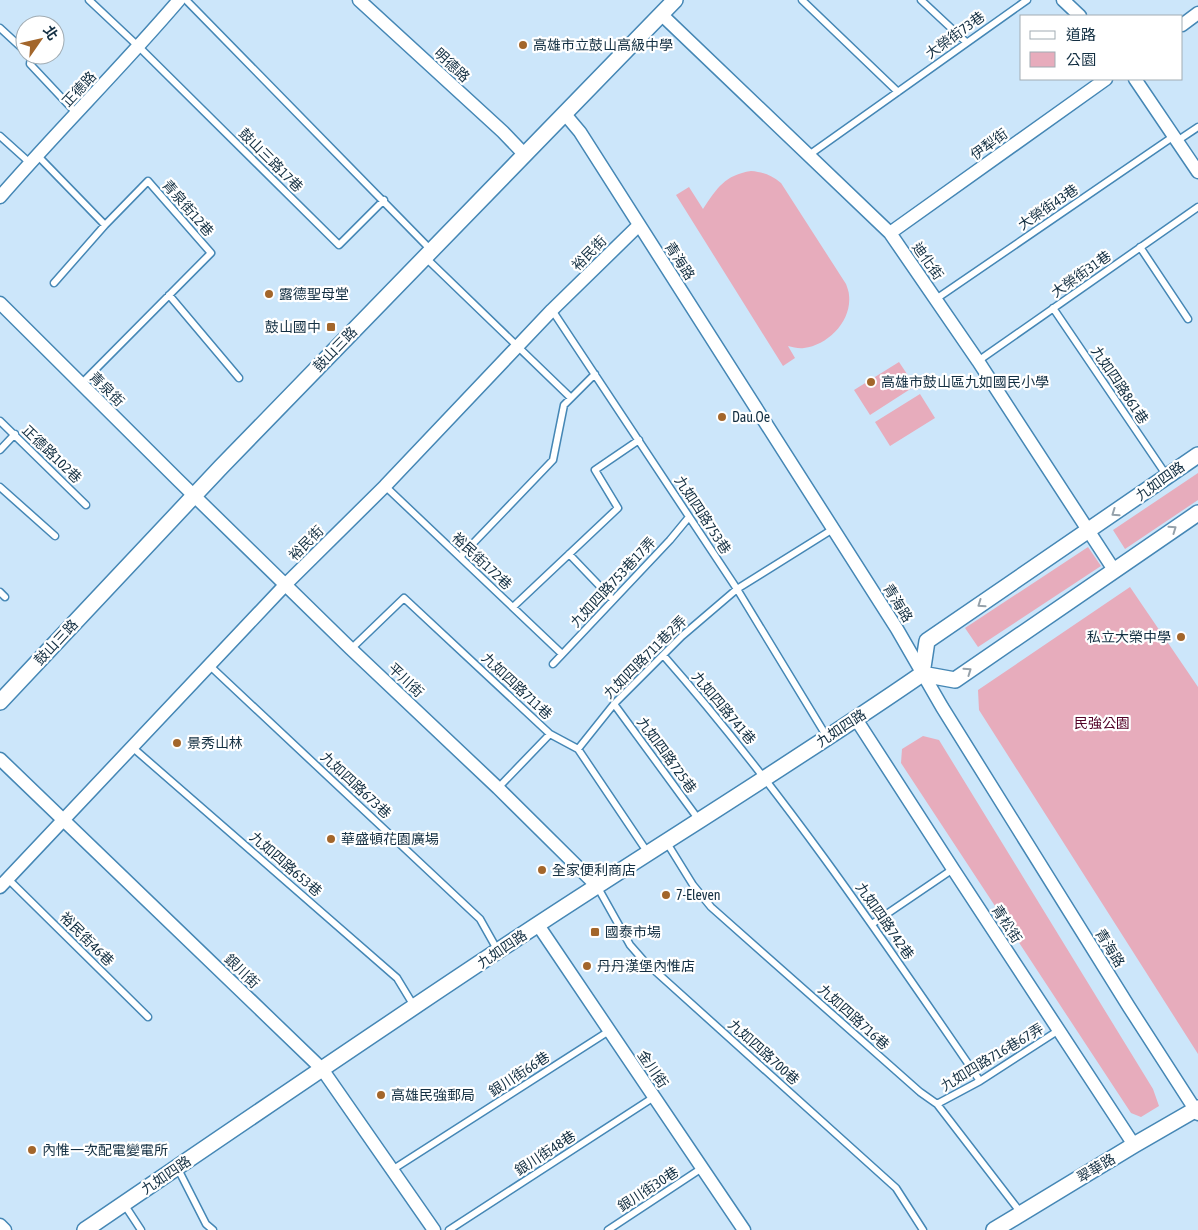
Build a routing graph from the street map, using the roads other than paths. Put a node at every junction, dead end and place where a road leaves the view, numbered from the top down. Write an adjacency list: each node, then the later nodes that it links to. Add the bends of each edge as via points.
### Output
1 (89, 0): 17 (lane)
2 (179, 0): 17 (street, 正德路)
3 (186, 0): 32 (lane)
4 (359, 0): 27 (street, 明德路)
5 (675, 0): 11 (street, 鼓山三路)
6 (802, 0): 21 (lane)
7 (922, 0): 16 (lane)
8 (1027, 0): 16 (lane, 大榮街73巷)
9 (1063, 0): 12 (street)
10 (1198, 13): 13 (street)
11 (662, 15): 22 (street, 鼓山三路); 28 (street, 迪化街)
12 (1079, 15)
13 (1183, 23)
14 (0, 28): 15 (lane)
15 (15, 42)
16 (966, 42): 21 (lane, 大榮街73巷)
17 (139, 47): 23 (street, 正德路); 32 (lane, 鼓山三路17巷, via 339,245)
18 (31, 65): 23 (lane)
19 (1105, 80): 36 (street, 伊犁街)
20 (1136, 80): 26 (street)
21 (898, 92): 28 (lane, 大榮街73巷)
22 (564, 113): 27 (street, 鼓山三路); 35 (street, 青海路, via 580,132)
23 (77, 114): 29 (street, 正德路)
24 (1198, 127): 26 (lane, 大榮街43巷)
25 (0, 136): 29 (lane)
26 (1176, 139): 30 (street); 41 (lane, 大榮街43巷)
27 (524, 154): 38 (street, 鼓山三路)
28 (809, 155): 36 (street, 迪化街)
29 (34, 159): 31 (street, 正德路); 34 (lane)
30 (1198, 172)
31 (0, 197)
32 (384, 200): 38 (lane)
33 (1198, 207): 37 (lane, 大榮街31巷)
34 (105, 225): 39 (lane); 40 (lane, 青泉街12巷, via 148,181 211,253)
35 (639, 225): 44 (street, 裕民街); 64 (street, 青海路)
36 (890, 233): 41 (street, 迪化街)
37 (1140, 247): 43 (lane, 大榮街31巷); 45 (lane)
38 (428, 253): 46 (lane); 60 (street, 鼓山三路)
39 (54, 283)
40 (169, 295): 49 (lane); 50 (lane, 青泉街12巷)
41 (936, 299): 47 (street, 迪化街)
42 (0, 303): 50 (street, 青泉街)
43 (1053, 308): 47 (lane, 大榮街31巷); 57 (lane, 九如四路861巷)
44 (552, 310): 46 (street, 裕民街); 48 (lane, 九如四路753巷)
45 (1188, 319)
46 (518, 346): 51 (lane); 58 (street, 裕民街)
47 (978, 362): 65 (street, 迪化街)
48 (596, 374): 51 (lane); 54 (lane, 九如四路753巷)
49 (239, 378)
50 (81, 384): 60 (street, 青泉街)
51 (571, 398): 68 (lane, via 564,404 553,460)
52 (0, 421): 53 (lane, 正德路102巷)
53 (15, 434): 55 (lane); 61 (lane, 正德路102巷)
54 (639, 440): 63 (lane, 九如四路753巷); 67 (lane, via 595,470 618,508)
55 (0, 450)
56 (1198, 455): 57 (street, 九如四路)
57 (1167, 476): 65 (street, 九如四路, one-way to 65)
58 (385, 486): 68 (lane, 裕民街172巷); 70 (street, 裕民街)
59 (0, 487): 66 (lane)
60 (194, 496): 70 (street, 平川街); 80 (street, 鼓山三路)
61 (86, 505)
62 (1198, 512): 69 (street, one-way to 62)
63 (689, 517): 71 (lane, 九如四路753巷); 72 (lane, 九如四路753巷17弄)
64 (833, 529): 71 (lane, 九如四路711巷2弄); 79 (street, 青海路)
65 (1087, 531): 69 (street, 迪化街); 79 (street, 九如四路, one-way to 79, via 927,642)
66 (55, 536)
67 (569, 554): 72 (lane); 73 (lane)
68 (460, 557): 73 (lane, 裕民街172巷)
69 (1114, 570): 79 (street, one-way to 69, via 955,680)
70 (286, 584): 74 (street, 平川街); 78 (street, 裕民街)
71 (737, 589): 76 (lane, 九如四路711巷2弄); 84 (lane, 九如四路753巷)
72 (613, 600): 75 (lane, 九如四路753巷17弄)
73 (513, 607): 75 (lane, 裕民街172巷)
74 (351, 649): 83 (lane, 九如四路711巷, via 404,598); 89 (street, 平川街)
75 (562, 654): 77 (lane, 九如四路753巷17弄)
76 (663, 655): 81 (lane, 九如四路711巷2弄); 88 (lane, 九如四路741巷)
77 (553, 664)
78 (209, 665): 85 (street, 裕民街); 99 (lane, 九如四路673巷, via 480,919)
79 (922, 674): 82 (street, 九如四路); 108 (street, 青海路)
80 (0, 702)
81 (614, 704): 86 (lane, 九如四路711巷2弄); 91 (lane, 九如四路725巷)
82 (856, 719): 84 (street, 九如四路); 94 (street, 青松街)
83 (550, 734): 86 (lane, 九如四路711巷); 89 (lane)
84 (827, 737): 88 (street, 九如四路)
85 (132, 747): 90 (street, 裕民街); 100 (lane, 九如四路653巷, via 397,978)
86 (578, 749): 93 (lane, 九如四路711巷)
87 (0, 759): 90 (street, 銀川街)
88 (765, 778): 91 (street, 九如四路); 97 (lane, 九如四路742巷)
89 (498, 788): 96 (street, 平川街)
90 (63, 819): 95 (street, 裕民街); 104 (street, 銀川街)
91 (699, 820): 92 (street, 九如四路)
92 (667, 843): 93 (street, 九如四路); 107 (lane, 九如四路716巷, via 711,907)
93 (648, 854): 96 (street, 九如四路)
94 (953, 869): 97 (lane); 102 (street, 青松街)
95 (4, 883): 101 (lane, 裕民街46巷)
96 (597, 886): 98 (street, 九如四路); 124 (lane, 九如四路700巷, via 639,955 896,1188)
97 (872, 924): 105 (lane, 九如四路742巷)
98 (538, 925): 99 (street, 九如四路); 103 (street, 金川街)
99 (498, 951): 100 (street, 九如四路)
100 (415, 1007): 104 (street, 九如四路)
101 (148, 1017)
102 (1059, 1030): 105 (lane, 九如四路716巷67弄); 109 (street, 青松街)
103 (608, 1031): 106 (street, 金川街); 112 (lane, 銀川街66巷)
104 (322, 1069): 110 (street, 九如四路); 112 (street, 銀川街)
105 (980, 1080): 107 (lane, 九如四路716巷67弄)
106 (654, 1097): 111 (street, 金川街); 121 (lane, 銀川街48巷)
107 (937, 1104): 114 (lane, 九如四路716巷)
108 (1197, 1111): 109 (street, 翠華路)
109 (1134, 1145): 114 (street, 翠華路)
110 (177, 1167): 113 (street, 九如四路); 119 (lane, via 206,1224)
111 (702, 1168): 122 (lane, 銀川街30巷); 123 (street, 金川街)
112 (392, 1170): 120 (street, 銀川街)
113 (124, 1203): 117 (street, 九如四路); 118 (lane)
114 (1021, 1214): 125 (street, 翠華路)
115 (0, 1225): 116 (street)
116 (5, 1230)
117 (85, 1230)
118 (141, 1230)
119 (213, 1230)
120 (434, 1230)
121 (450, 1230)
122 (608, 1230)
123 (744, 1230)
124 (923, 1230)
125 (994, 1230)

